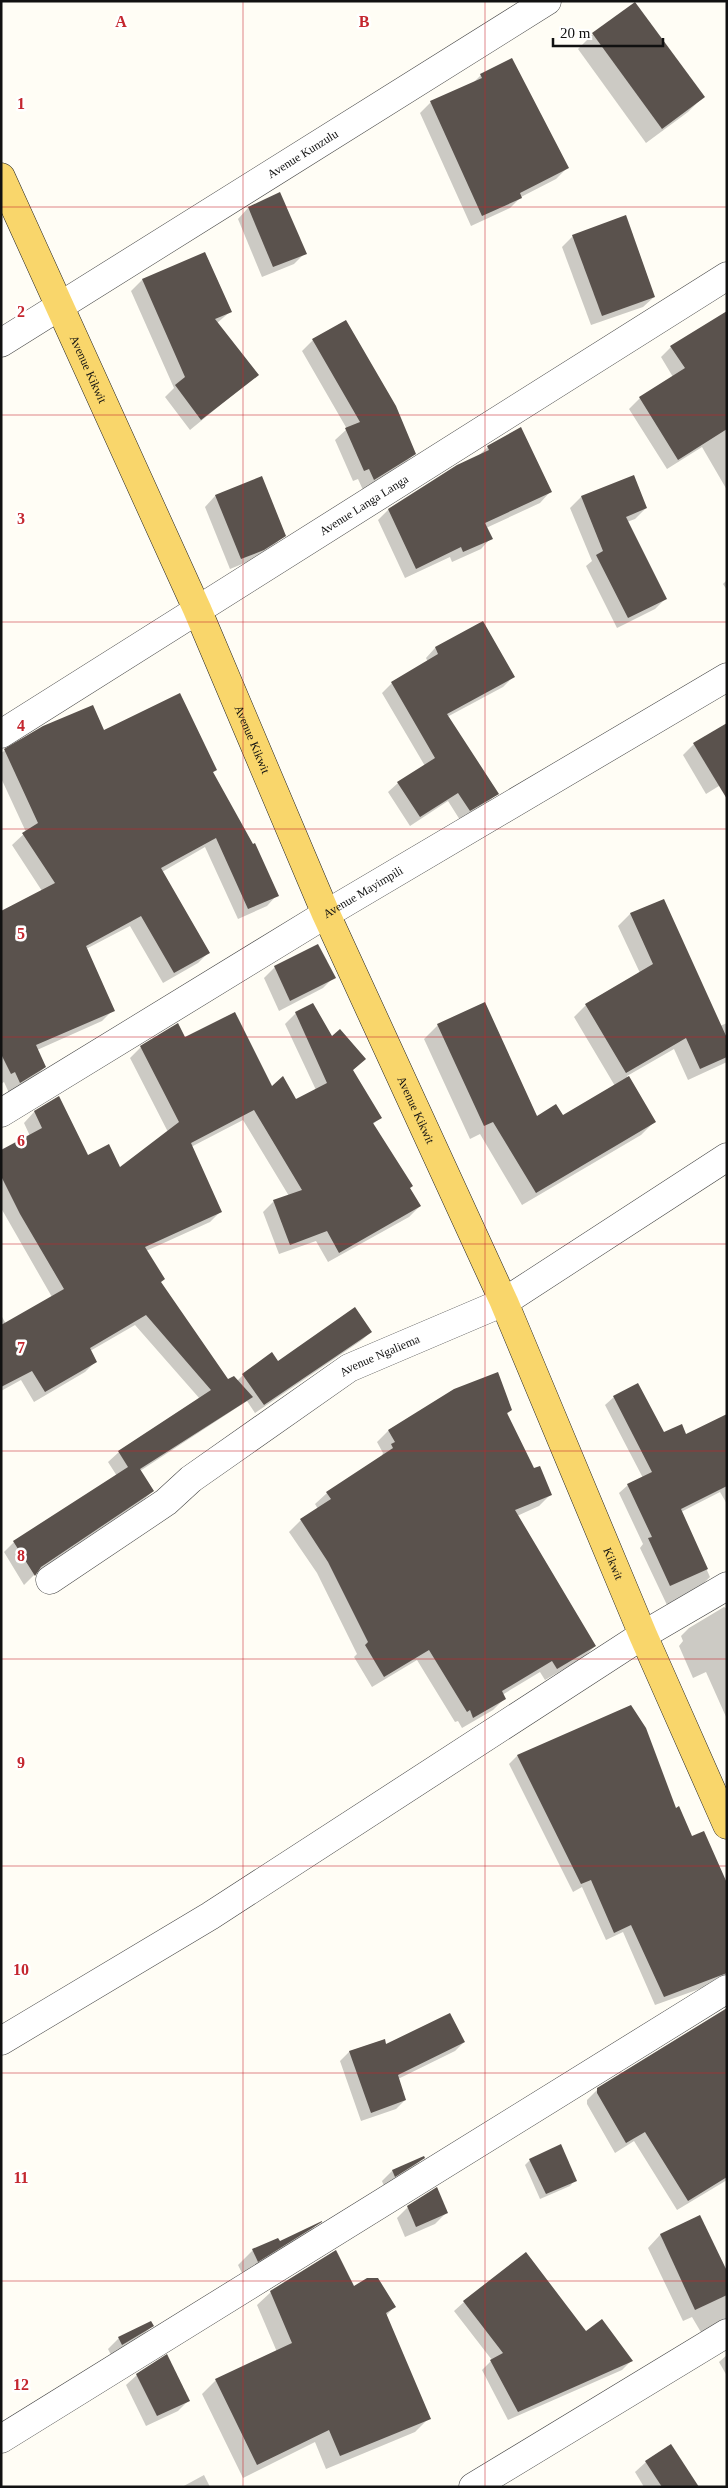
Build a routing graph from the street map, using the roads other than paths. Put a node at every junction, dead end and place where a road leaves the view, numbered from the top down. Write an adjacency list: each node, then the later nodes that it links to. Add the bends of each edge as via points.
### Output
1 (547, 1): 4 (street, Avenue Kunzulu)
2 (1, 177): 4 (main road, Avenue Kikwit)
3 (727, 276): 6 (street, Avenue Langa Langa)
4 (59, 308): 5 (street, Avenue Kunzulu); 6 (main road, Avenue Kikwit)
5 (1, 343)
6 (197, 610): 8 (street, Avenue Langa Langa); 9 (main road, Avenue Kikwit)
7 (727, 677): 9 (street, Avenue Mayimpili)
8 (1, 734)
9 (326, 914): 10 (street, Avenue Mayimpili); 12 (main road, Avenue Kikwit)
10 (1, 1113)
11 (727, 1157): 12 (street, Avenue Ngaliema)
12 (504, 1302): 13 (street, Avenue Ngaliema, via 349,1368 191,1479 166,1502); 15 (main road, Kikwit)
13 (50, 1580)
14 (727, 1586): 15 (street)
15 (643, 1636): 16 (main road, Kikwit); 18 (street, via 210,1916)
16 (727, 1825)
17 (727, 1989): 20 (street)
18 (1, 2041)
19 (727, 2333): 21 (street)
20 (1, 2439)
21 (473, 2487)

